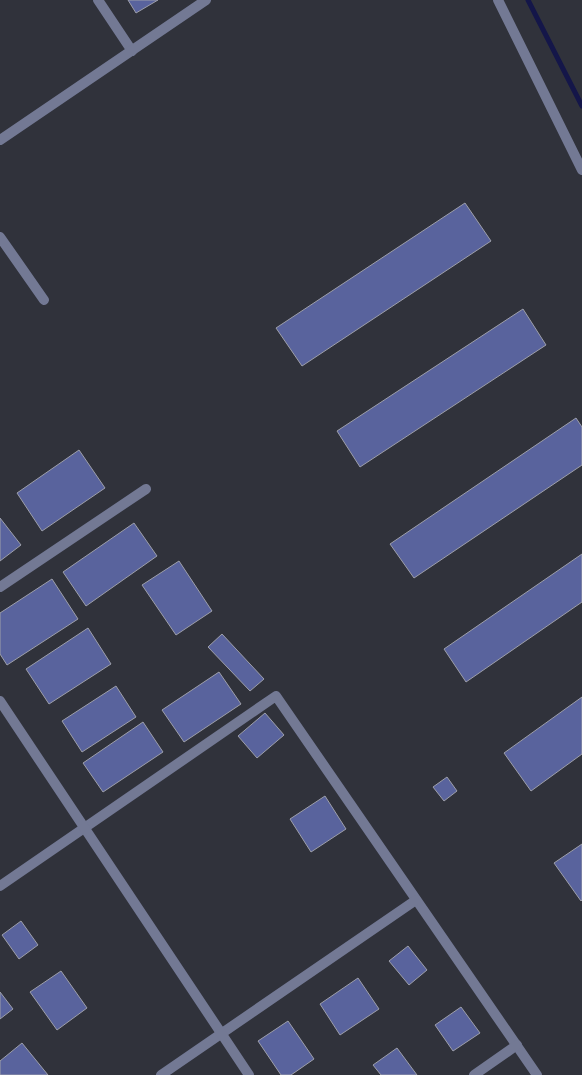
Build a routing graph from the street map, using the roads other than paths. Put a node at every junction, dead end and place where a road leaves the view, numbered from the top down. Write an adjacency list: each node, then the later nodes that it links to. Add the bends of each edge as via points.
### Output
1 (98, 0): 4 (street)
2 (206, 0): 4 (street)
3 (498, 0): 6 (street)
4 (132, 51): 5 (street)
5 (0, 140)
6 (582, 170)
7 (0, 237): 8 (street)
8 (44, 300)
9 (146, 489): 10 (street)
10 (0, 587)
11 (0, 703): 12 (street)
12 (85, 828): 13 (street); 14 (street, via 276,696); 15 (street)
13 (0, 886)
14 (416, 900): 15 (street); 16 (street)
15 (222, 1034): 17 (street); 18 (street)
16 (517, 1045): 19 (street); 20 (street)
17 (162, 1075)
18 (249, 1075)
19 (474, 1075)
20 (537, 1075)

